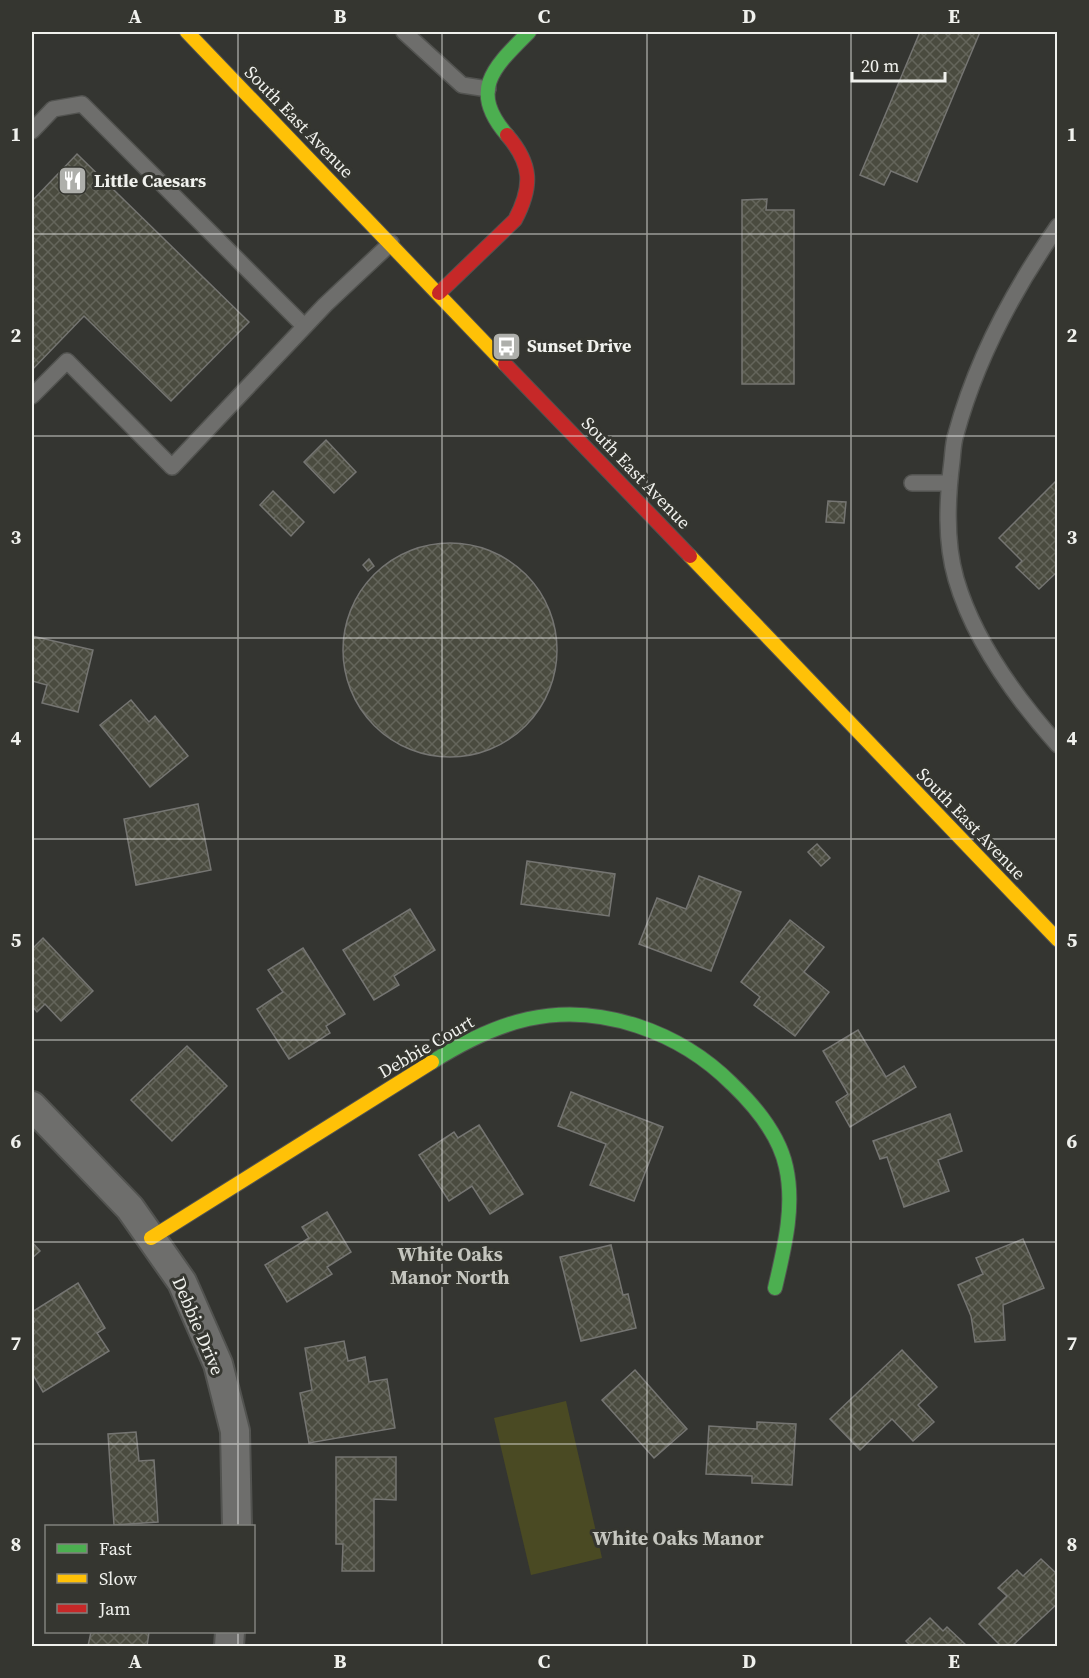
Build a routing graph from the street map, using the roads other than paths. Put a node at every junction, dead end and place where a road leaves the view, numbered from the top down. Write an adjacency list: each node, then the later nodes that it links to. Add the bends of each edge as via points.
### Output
1 (186, 32): 5 (main road, South East Avenue)
2 (404, 32): 6 (lane, via 462,85)
3 (529, 32): 6 (main road, via 503,58)
4 (214, 41): 5 (main road)
5 (224, 69): 9 (main road, South East Avenue)
6 (488, 89): 10 (main road, via 491,114 527,165 526,194 514,220)
7 (32, 131): 11 (lane, via 53,109 82,104)
8 (1058, 226): 14 (lane, via 985,351 955,435)
9 (391, 243): 10 (main road, South East Avenue); 11 (lane)
10 (439, 293): 16 (main road, South East Avenue)
11 (304, 326): 12 (lane, via 172,467 68,361)
12 (32, 396)
13 (912, 483): 14 (lane)
14 (949, 483): 15 (lane, via 951,552 956,579 975,627 1009,685)
15 (1058, 745)
16 (1058, 940)
17 (32, 1106): 18 (street, Debbie Drive, via 130,1208)
18 (151, 1238): 19 (main road, Debbie Court, via 459,1044 500,1027 540,1017 586,1017 654,1030 692,1049 724,1074 757,1109 777,1143 789,1188 787,1236); 20 (street, Debbie Drive, via 182,1282 218,1365 235,1431)
19 (775, 1288)
20 (237, 1525)

